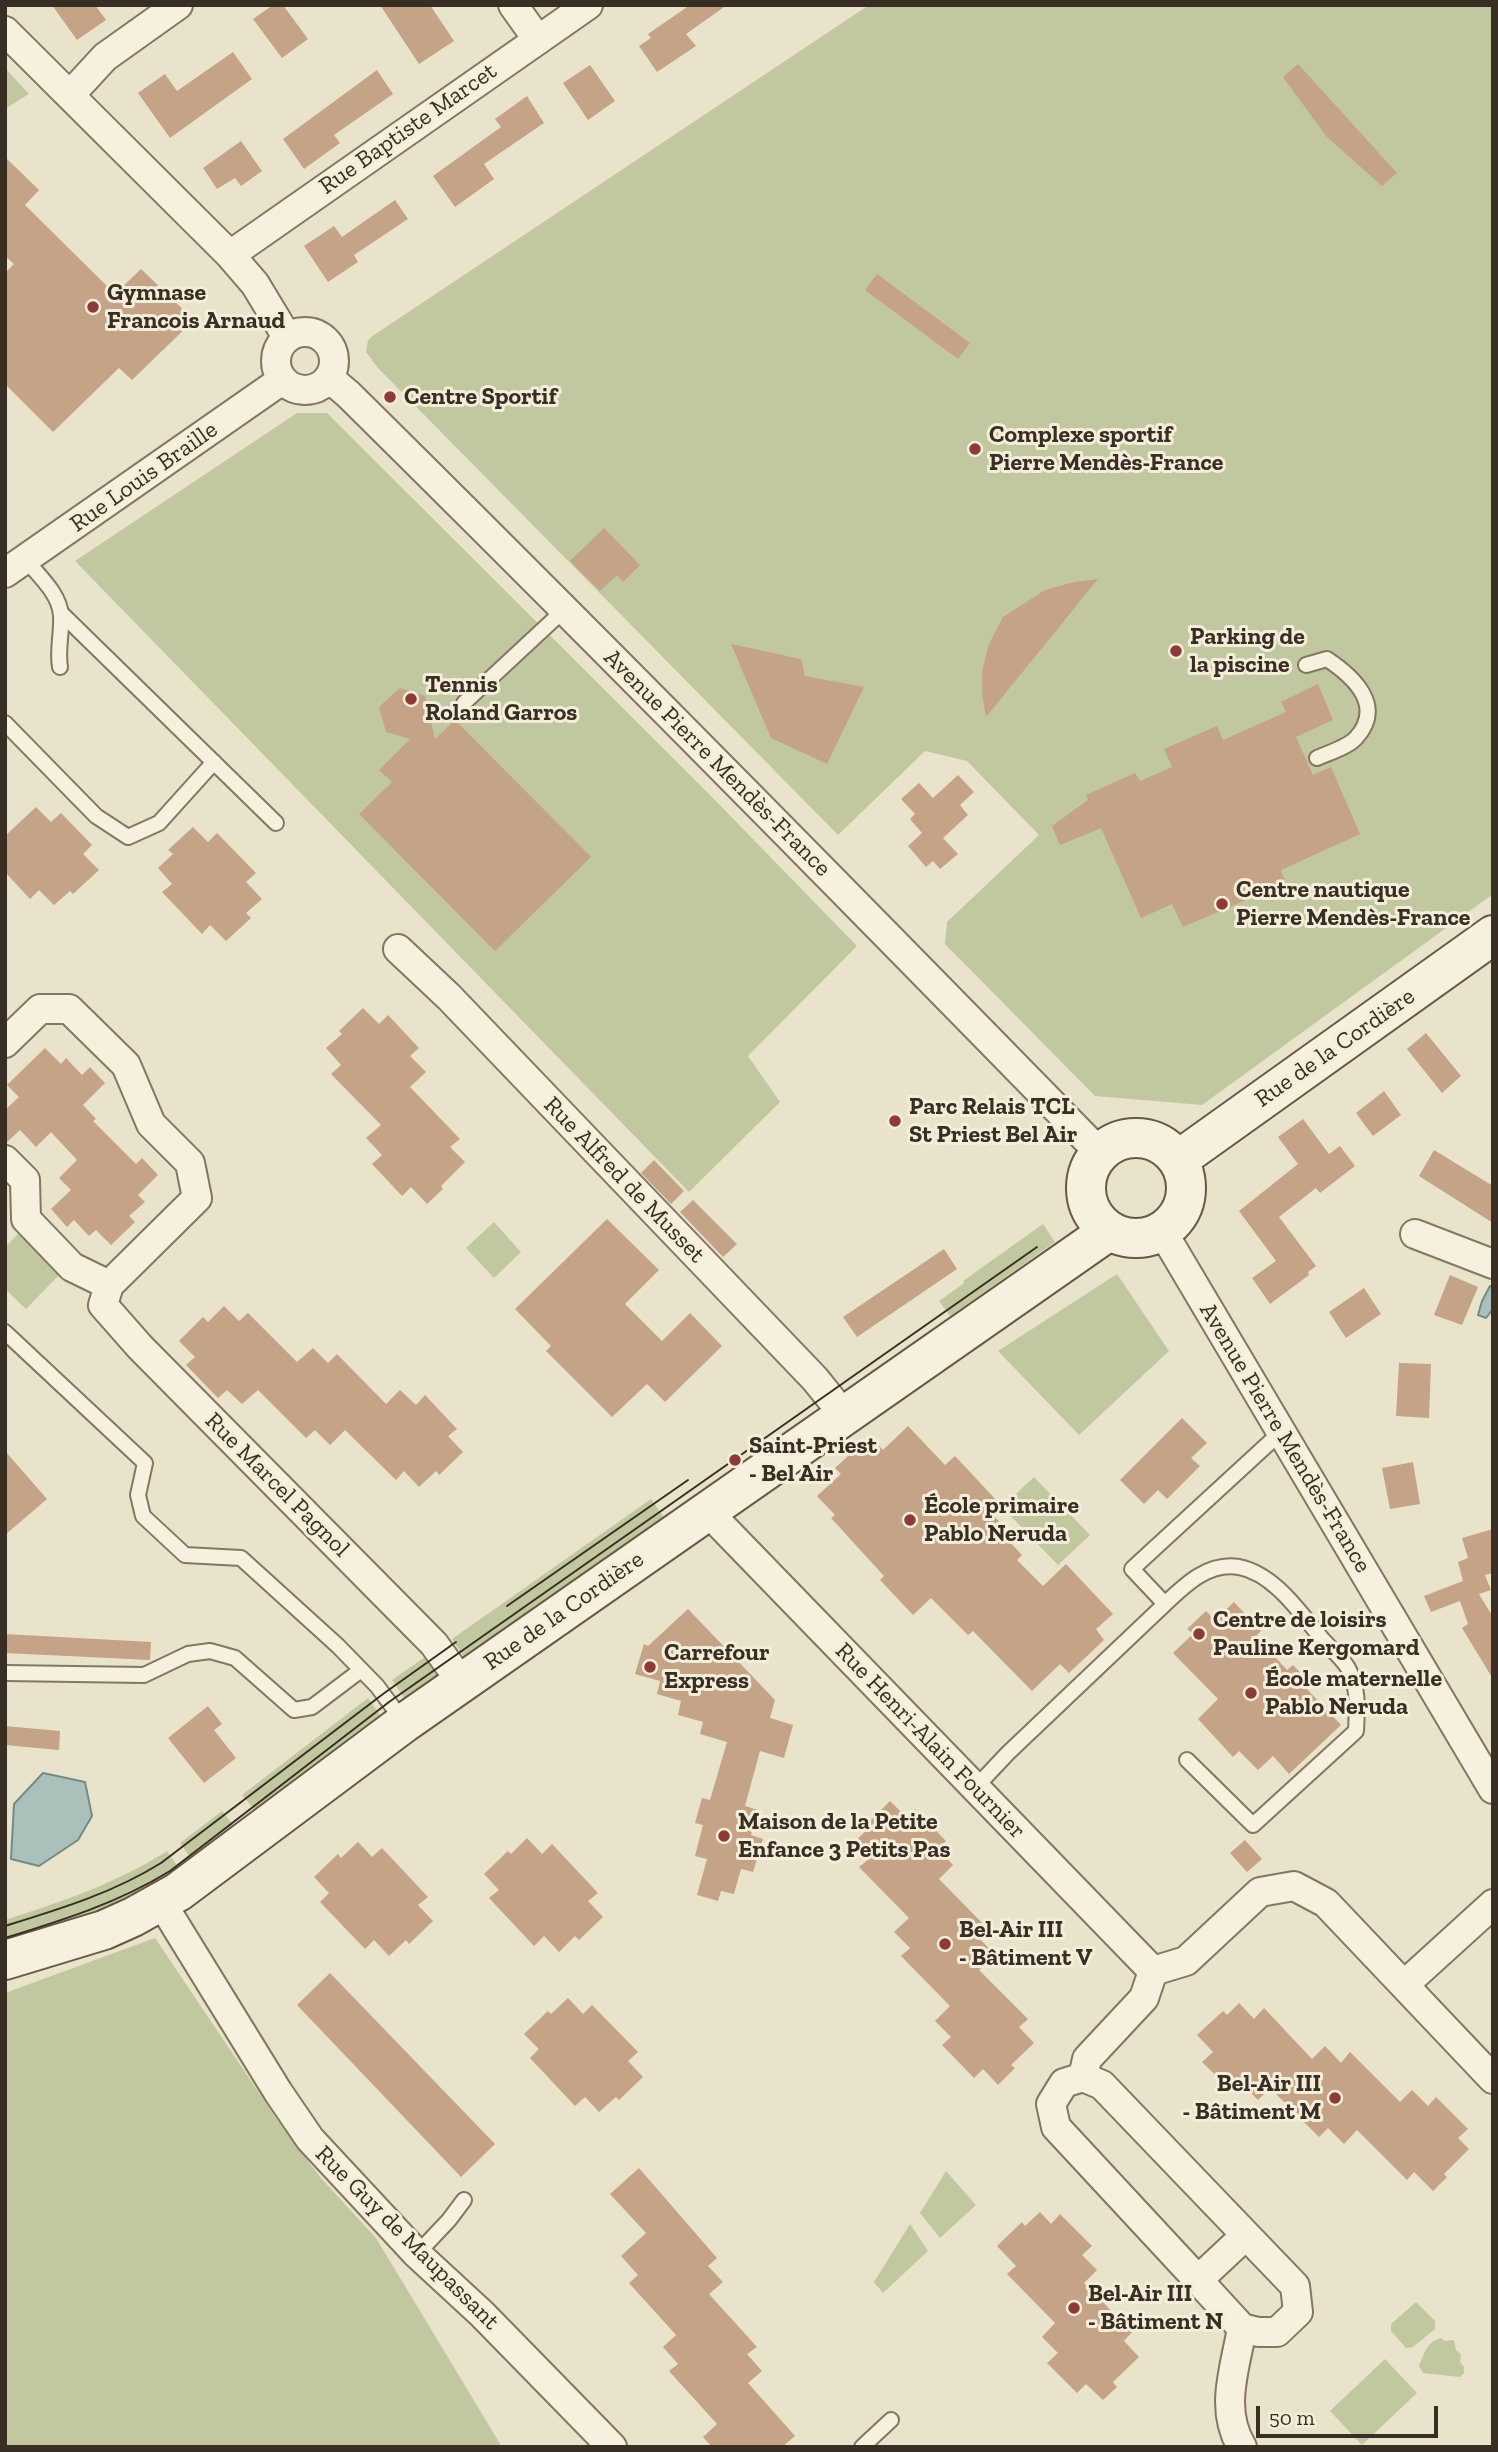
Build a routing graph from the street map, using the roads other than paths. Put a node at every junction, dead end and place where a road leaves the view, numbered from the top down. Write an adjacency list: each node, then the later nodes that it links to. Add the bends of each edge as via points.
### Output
1 (178, 5): 6 (street, via 105,57)
2 (513, 5): 5 (street)
3 (588, 5): 5 (street, Rue Baptiste Marcet)
4 (5, 31): 6 (street)
5 (538, 40): 7 (street, Rue Baptiste Marcet)
6 (70, 95): 7 (street)
7 (230, 255): 8 (street, via 255,284)
8 (287, 337): 9 (street, via 301,331 317,333 329,343 334,355); 10 (street, via 277,349 275,366)
9 (330, 378): 10 (street, via 315,389 297,390); 12 (street, Avenue Pierre Mendès-France)
10 (282, 380): 11 (street, Rue Louis Braille)
11 (15, 566): 13 (lane, via 55,596)
12 (565, 610): 16 (lane); 24 (street, Avenue Pierre Mendès-France)
13 (61, 613): 15 (lane); 19 (lane)
14 (1306, 666): 18 (lane, via 1327,659 1346,671 1366,697 1367,719 1355,739)
15 (60, 667)
16 (464, 703)
17 (5, 723): 19 (lane, via 96,816 128,836 159,823)
18 (1317, 758)
19 (214, 762): 20 (lane)
20 (276, 823)
21 (1493, 935): 26 (street, Rue de la Cordière)
22 (398, 949): 33 (street, Rue Alfred de Musset, via 815,1379)
23 (5, 1043): 31 (street, via 40,1009 69,1009 125,1065 151,1124 190,1163 197,1198)
24 (1100, 1153): 26 (street, via 1117,1141 1149,1139); 27 (street, via 1086,1182 1089,1207)
25 (5, 1160): 31 (street, via 25,1180 26,1219 72,1266)
26 (1178, 1160): 28 (street, via 1186,1185 1181,1211)
27 (1110, 1231): 28 (street, via 1132,1238); 33 (street, Rue de la Cordière)
28 (1162, 1231): 34 (street, Avenue Pierre Mendès-France)
29 (1415, 1234): 30 (street)
30 (1493, 1264)
31 (109, 1285): 39 (street, Rue Marcel Pagnol, via 103,1305 116,1322 434,1644)
32 (5, 1332): 37 (lane, via 145,1463 138,1495 142,1517 186,1555 241,1558)
33 (844, 1415): 35 (street, Rue de la Cordière)
34 (1281, 1433): 36 (lane, via 1132,1569); 43 (street, Avenue Pierre Mendès-France)
35 (707, 1511): 39 (street, Rue de la Cordière); 42 (street, Rue Henri-Alain Fournier)
36 (1165, 1604): 41 (lane, via 1189,1581 1212,1569 1238,1567 1259,1575 1283,1594 1348,1667 1357,1695 1356,1731 1253,1825); 42 (lane)
37 (361, 1670): 38 (lane, via 313,1707 294,1710 235,1658 210,1651 188,1654 144,1675); 40 (lane)
38 (5, 1673)
39 (462, 1683): 40 (street, Rue de la Cordière)
40 (404, 1723): 44 (street, Rue de la Cordière)
41 (1187, 1760)
42 (975, 1788): 47 (street, Rue Henri-Alain Fournier)
43 (1493, 1788)
44 (162, 1902): 46 (street, Rue de la Cordière, via 104,1930); 53 (street, Rue Guy de Maupassant, via 310,2139)
45 (1493, 1904): 48 (street)
46 (5, 1960)
47 (1153, 1971): 48 (street, via 1186,1961 1260,1892 1294,1886 1326,1903); 49 (street, via 1144,1998 1087,2059)
48 (1404, 1985): 50 (street)
49 (1083, 2077): 52 (street, via 1102,2085); 54 (street, via 1063,2083 1051,2104 1056,2127)
50 (1493, 2079)
51 (464, 2200): 53 (lane)
52 (1247, 2235): 54 (street); 55 (street, via 1295,2286 1298,2312 1277,2332)
53 (417, 2254): 57 (street, Rue Guy de Maupassant)
54 (1198, 2280): 55 (street)
55 (1242, 2328): 59 (street, via 1228,2407 1233,2432)
56 (891, 2420): 58 (lane)
57 (612, 2447)
58 (862, 2447)
59 (1242, 2447)

